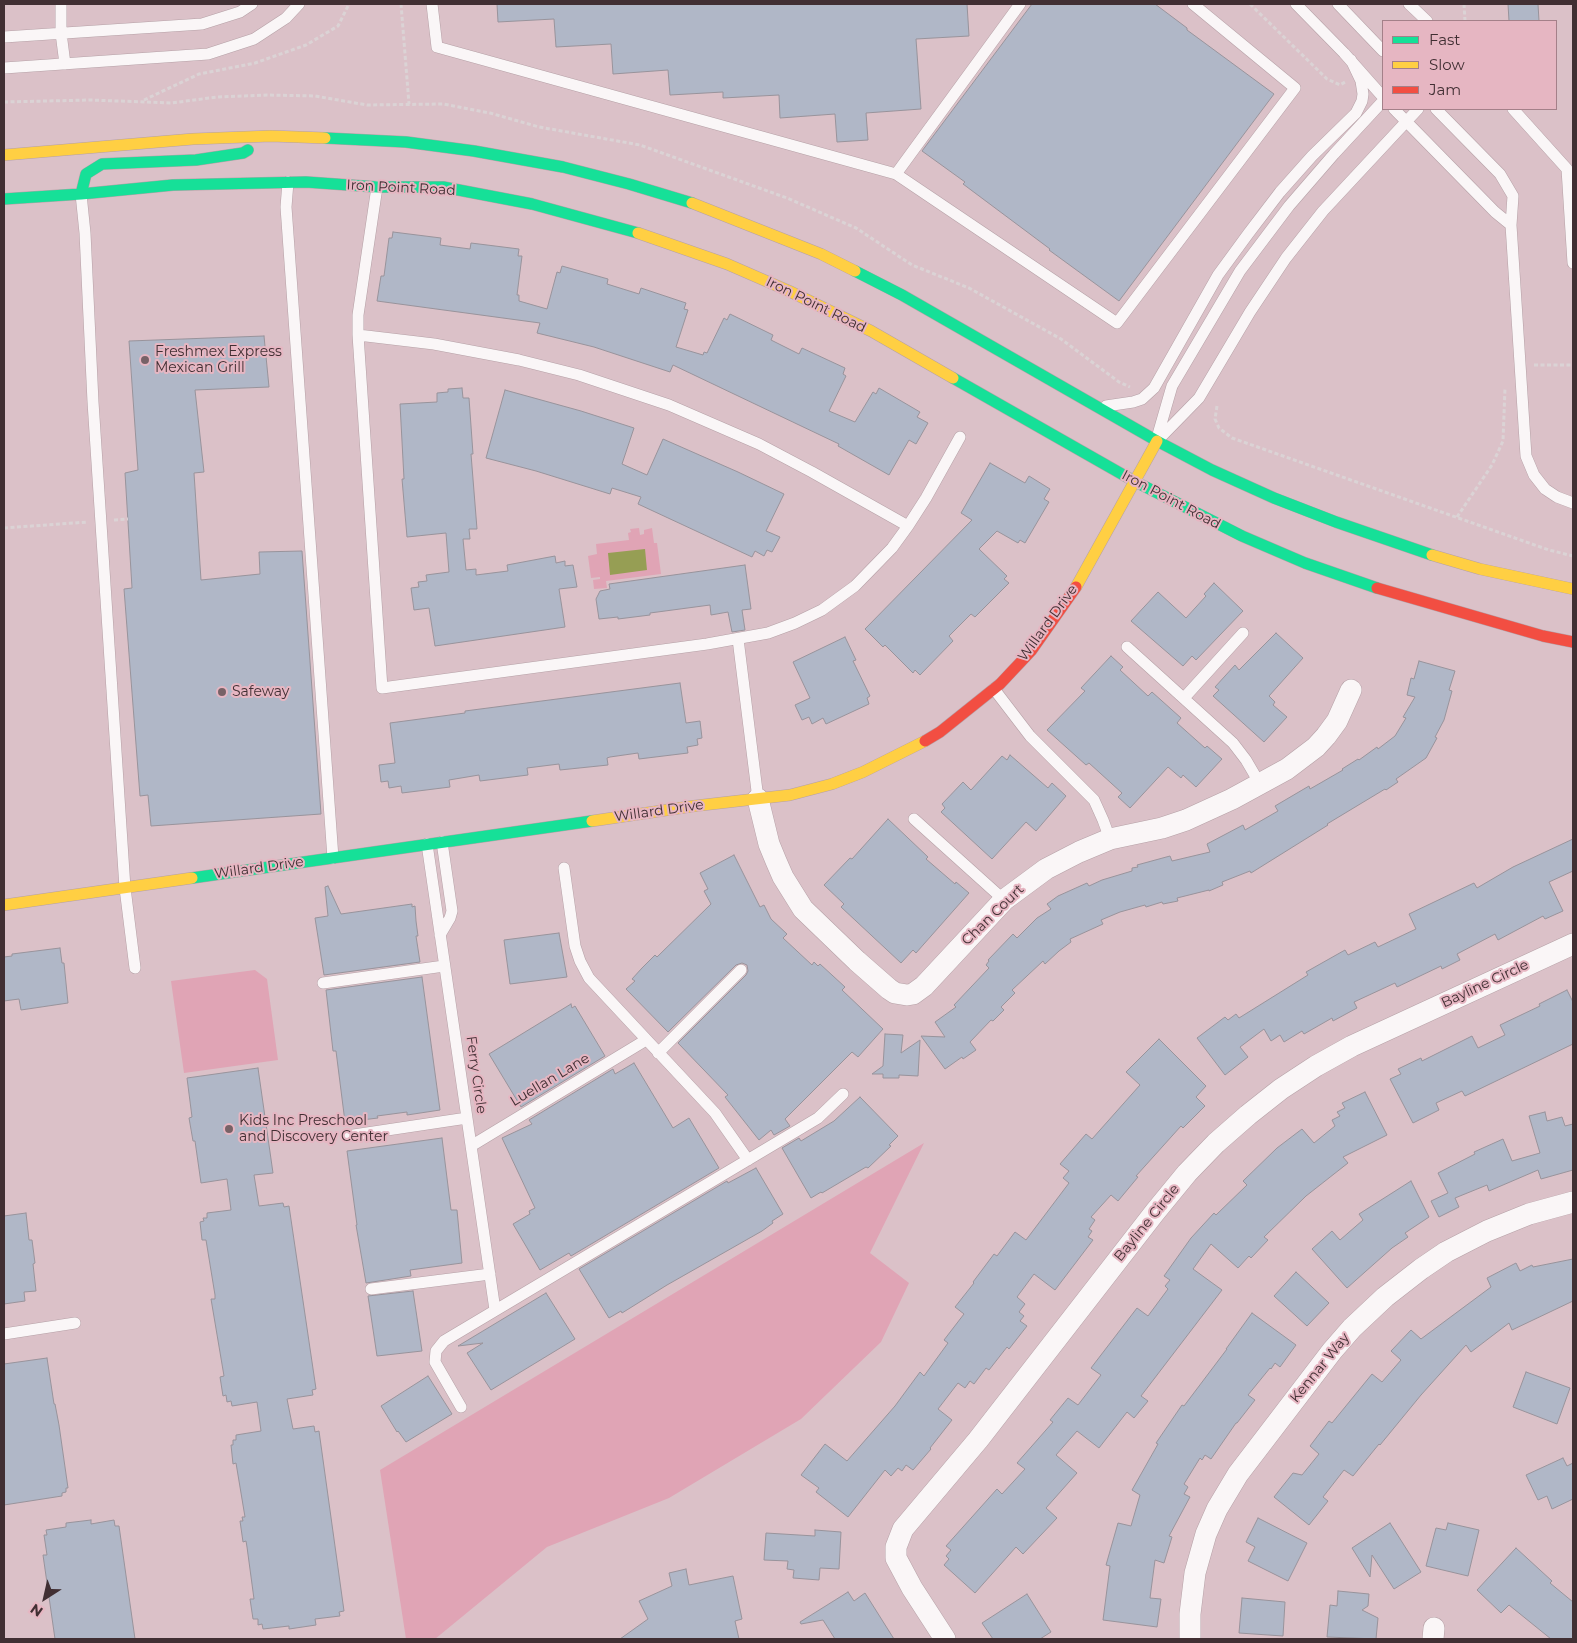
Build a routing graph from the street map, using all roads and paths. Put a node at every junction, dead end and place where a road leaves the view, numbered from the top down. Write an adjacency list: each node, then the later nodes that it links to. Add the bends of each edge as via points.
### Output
1 (61, 4): 16 (lane)
2 (252, 4): 16 (lane, via 240,12 202,24)
3 (299, 4): 20 (lane, via 286,18 254,39 208,54)
4 (349, 4): 25 (path, via 338,26 306,45 255,63 199,74)
5 (402, 4): 26 (path)
6 (432, 4): 34 (lane, via 437,47)
7 (1020, 4): 34 (lane)
8 (1193, 4): 34 (lane, via 1295,88 1117,323)
9 (1250, 4): 22 (path)
10 (1296, 4): 19 (lane)
11 (1338, 4): 18 (lane)
12 (1408, 4): 14 (lane)
13 (1464, 4): 15 (path)
14 (1426, 20)
15 (1465, 20)
16 (61, 33): 17 (lane); 20 (lane)
17 (4, 37)
18 (1382, 50)
19 (1351, 60): 23 (lane); 46 (lane, via 1363,94 1356,113 1312,156 1248,234 1218,275 1154,388 1142,399)
20 (65, 64): 21 (lane)
21 (4, 68)
22 (1327, 79)
23 (1382, 98)
24 (1382, 100): 48 (lane, via 1289,206 1240,271 1172,386)
25 (142, 101)
26 (409, 104)
27 (1395, 110): 31 (lane)
28 (1417, 110): 31 (lane)
29 (1437, 110): 39 (lane, via 1500,174 1513,196)
30 (1514, 110): 40 (lane, via 1567,168)
31 (1406, 121): 39 (lane); 48 (lane, via 1323,211 1286,258 1199,398)
32 (271, 136): 33 (main road, via 193,139); 37 (main road, via 243,154 196,160 102,164 86,174); 46 (main road, via 406,142 474,151 563,167 694,204 821,254 894,291)
33 (4, 155)
34 (896, 174)
35 (288, 182): 36 (main road, Iron Point Road); 37 (main road, Iron Point Road, via 173,185); 71 (lane, via 286,207)
36 (377, 186): 41 (lane, via 358,315); 49 (main road, Iron Point Road, via 443,187 532,204 616,226 727,264 870,331)
37 (81, 194): 38 (main road, Iron Point Road); 53 (lane)
38 (4, 199)
39 (1511, 225): 43 (lane)
40 (1573, 263)
41 (358, 335): 54 (lane, via 434,344 509,358 579,375 661,402 766,448); 59 (lane, via 382,688)
42 (1573, 365): 43 (path)
43 (1520, 366): 50 (lane, via 1526,456 1534,475 1545,489)
44 (1505, 384): 51 (path, via 1503,441 1492,465)
45 (1218, 406): 51 (path, via 1217,424 1232,438)
46 (1098, 407): 48 (main road)
47 (960, 437): 54 (lane)
48 (1157, 441): 49 (main road, Willard Drive); 57 (main road, via 1274,498 1411,549 1480,570)
49 (1134, 481): 60 (main road, Iron Point Road, via 1242,536 1305,563 1390,593); 62 (main road, Willard Drive, via 1073,592 1031,651)
50 (1573, 503)
51 (1457, 517): 56 (path)
52 (128, 520): 53 (path)
53 (101, 521): 55 (path); 73 (lane)
54 (908, 526): 59 (lane, via 875,568 822,610 795,624)
55 (4, 528)
56 (1573, 556)
57 (1573, 589)
58 (1243, 633): 64 (lane)
59 (738, 639): 66 (lane)
60 (1573, 642)
61 (1127, 646): 64 (lane)
62 (994, 689): 66 (main road, Willard Drive, via 940,732 886,762 832,784); 68 (lane, via 1030,736 1094,800)
63 (1351, 690): 65 (street, Chan Court, via 1337,721 1316,747)
64 (1184, 698): 65 (lane, via 1239,750)
65 (1260, 784): 68 (street, Chan Court, via 1186,820)
66 (758, 799): 69 (main road, Willard Drive); 74 (street, Chan Court, via 769,844 793,895 814,920 895,993 906,995 919,990)
67 (914, 819): 74 (lane)
68 (1110, 839): 74 (street, Chan Court, via 1046,869)
69 (442, 842): 70 (main road, Willard Drive); 76 (lane, via 452,911)
70 (426, 844): 71 (main road, Willard Drive); 76 (lane, Ferry Circle)
71 (334, 858): 73 (main road, Willard Drive)
72 (564, 868): 82 (lane, via 580,961 589,978)
73 (125, 888): 75 (main road, Willard Drive); 79 (lane)
74 (1004, 900)
75 (4, 905)
76 (440, 935): 78 (lane, Ferry Circle)
77 (1573, 944): 96 (street, Bayline Circle, via 1352,1046 1316,1066 1248,1115 1187,1173 978,1440 903,1529 896,1547 896,1558)
78 (444, 966): 81 (lane); 85 (lane, Ferry Circle)
79 (135, 968)
80 (741, 970): 83 (lane)
81 (324, 983)
82 (646, 1040): 83 (lane); 87 (lane, Luellan Lane)
83 (658, 1053): 88 (lane, via 715,1113)
84 (843, 1094): 88 (lane, via 818,1118)
85 (467, 1118): 86 (lane); 87 (lane, Ferry Circle)
86 (347, 1136)
87 (471, 1146): 90 (lane, Ferry Circle)
88 (748, 1160): 92 (lane)
89 (1573, 1202): 97 (street, Kennar Way, via 1529,1214 1446,1252 1385,1297 1352,1328 1238,1474 1217,1509 1195,1573)
90 (490, 1274): 91 (lane); 92 (lane, Ferry Circle)
91 (370, 1289)
92 (495, 1310): 95 (lane, via 444,1341 436,1351 437,1365)
93 (75, 1324): 94 (lane)
94 (4, 1334)
95 (461, 1407)
96 (944, 1639)
97 (1190, 1639)

